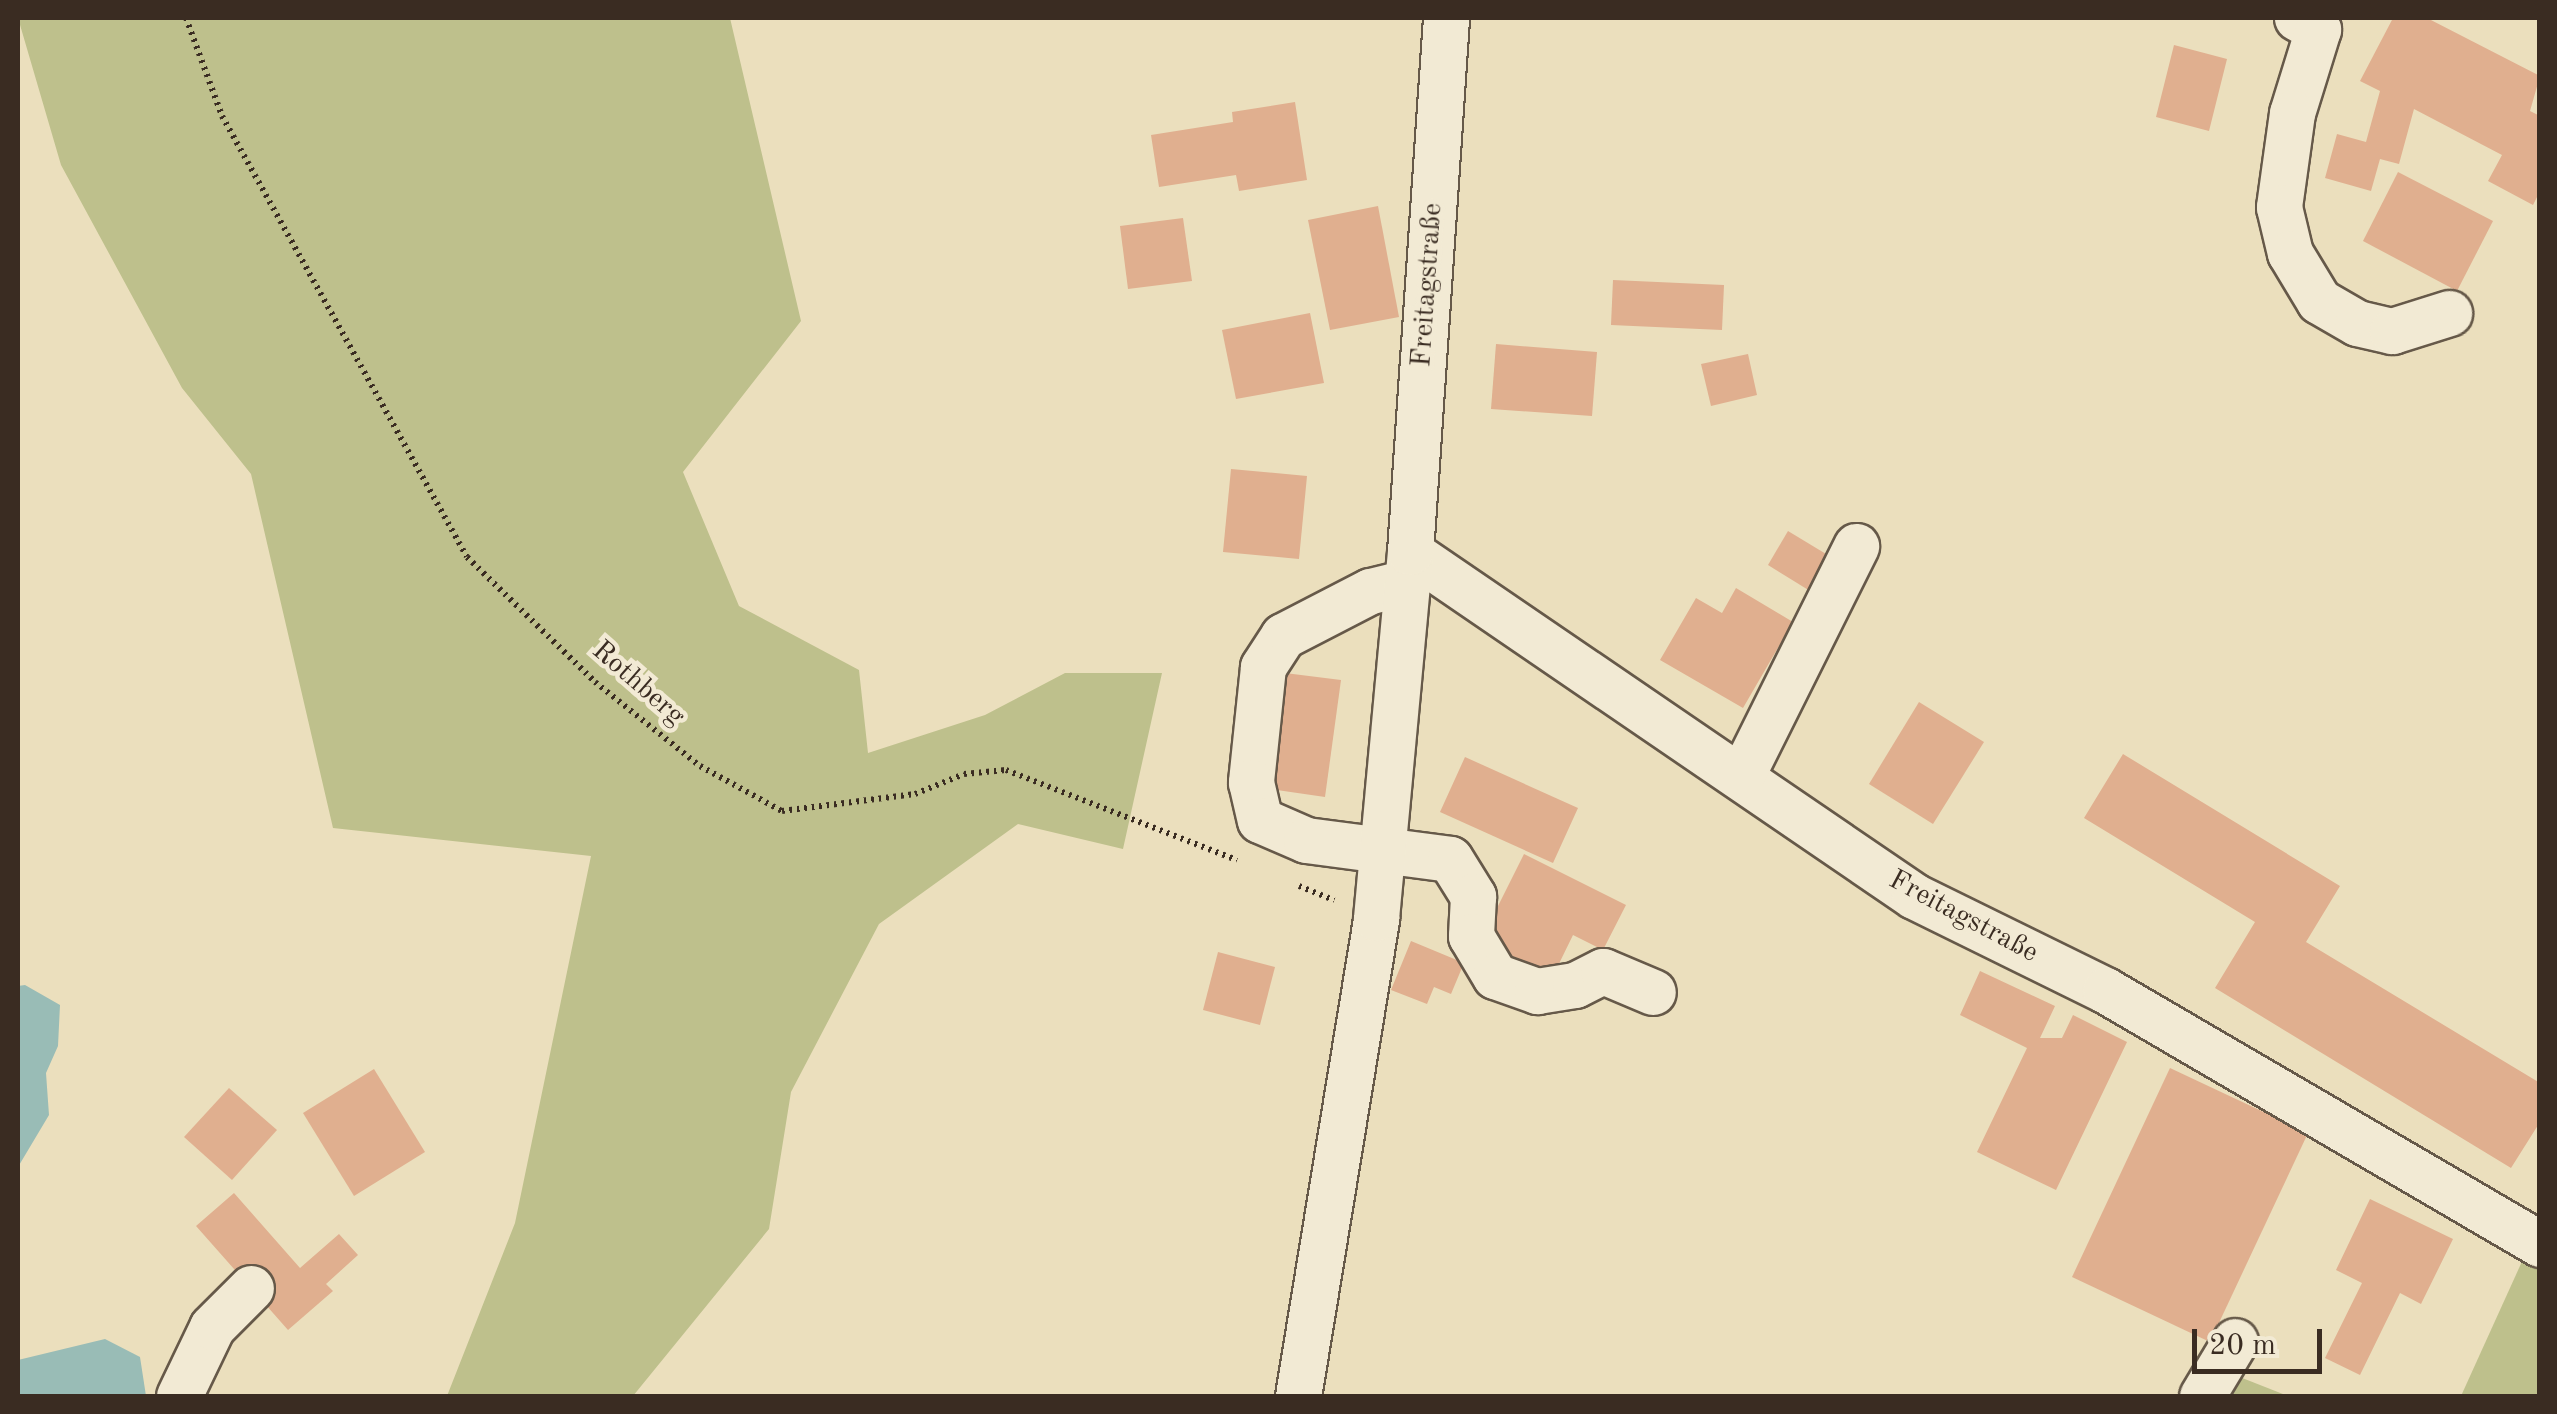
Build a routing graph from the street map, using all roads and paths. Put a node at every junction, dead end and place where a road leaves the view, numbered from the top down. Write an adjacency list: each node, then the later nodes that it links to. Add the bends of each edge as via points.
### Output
1 (186, 18): 9 (path, Rothberg, via 222,116 467,557 610,694 700,766 782,811 915,794 964,774 1006,770)
2 (1446, 18): 6 (street, Freitagstraße)
3 (2298, 18): 4 (street, via 2318,29 2292,114 2279,206 2290,254 2319,301 2357,323 2392,331)
4 (2449, 313)
5 (1856, 546): 7 (street)
6 (1408, 567): 7 (street, Freitagstraße); 8 (street, Freitagstraße); 8 (street, via 1284,636 1263,668 1251,782 1260,820 1306,840)
7 (1742, 775): 13 (street, Freitagstraße, via 1914,896 2105,990)
8 (1383, 851): 11 (street, Freitagstraße); 12 (street, via 1450,859 1474,896 1471,936 1494,976 1537,991 1576,985 1602,971)
9 (1249, 865)
10 (1286, 880): 11 (path)
11 (1376, 918): 17 (street, Freitagstraße)
12 (1653, 992)
13 (2540, 1244)
14 (251, 1288): 16 (street, via 212,1326)
15 (2235, 1341): 18 (street)
16 (179, 1396)
17 (1298, 1396)
18 (2202, 1396)

